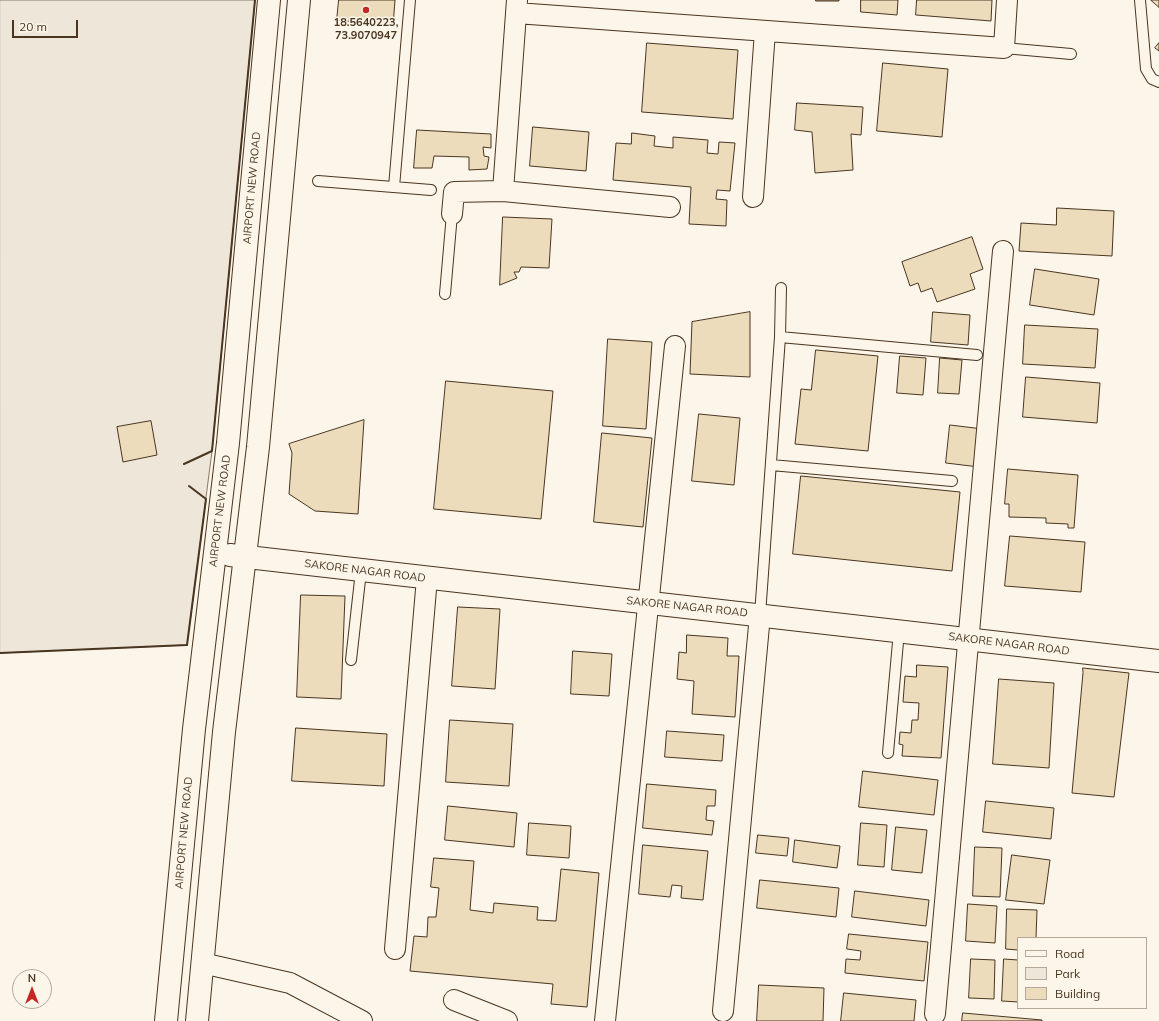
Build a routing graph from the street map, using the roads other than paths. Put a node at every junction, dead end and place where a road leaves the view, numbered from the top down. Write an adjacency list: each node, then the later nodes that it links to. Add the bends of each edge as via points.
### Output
1 (269, 0): 26 (main road, AIRPORT NEW ROAD, via 228,443)
2 (299, 0): 27 (main road, via 258,447)
3 (410, 0): 12 (lane)
4 (1007, 0): 8 (street)
5 (1140, 0): 10 (lane, via 1146,69 1152,79)
6 (517, 7): 7 (street); 14 (street)
7 (765, 31): 8 (street); 15 (street)
8 (1004, 48): 9 (lane)
9 (1071, 54)
10 (1159, 82)
11 (318, 181): 12 (lane)
12 (394, 187): 13 (lane)
13 (431, 190)
14 (503, 191): 16 (street); 17 (street, via 454,192)
15 (752, 197)
16 (670, 207)
17 (452, 214): 20 (lane)
18 (1003, 251): 33 (street)
19 (781, 288): 21 (lane)
20 (445, 294)
21 (780, 337): 23 (lane); 24 (lane)
22 (675, 346): 30 (street)
23 (977, 355)
24 (771, 465): 25 (lane); 31 (lane)
25 (952, 481)
26 (215, 554): 27 (main road, SAKORE NAGAR ROAD); 42 (main road, AIRPORT NEW ROAD, via 194,729)
27 (245, 557): 28 (main road, SAKORE NAGAR ROAD); 38 (main road, via 224,732)
28 (361, 571): 29 (main road, SAKORE NAGAR ROAD); 34 (lane)
29 (427, 578): 30 (main road, SAKORE NAGAR ROAD); 37 (street)
30 (647, 603): 31 (main road, SAKORE NAGAR ROAD); 46 (street)
31 (760, 615): 32 (main road, SAKORE NAGAR ROAD); 40 (street)
32 (899, 631): 33 (main road, SAKORE NAGAR ROAD); 36 (lane)
33 (969, 639): 35 (main road, SAKORE NAGAR ROAD); 41 (street)
34 (351, 660)
35 (1159, 661)
36 (888, 753)
37 (395, 949)
38 (202, 963): 43 (main road); 44 (street, via 290,983)
39 (454, 1000): 45 (street)
40 (723, 1011)
41 (935, 1014)
42 (166, 1021)
43 (197, 1021)
44 (362, 1021)
45 (507, 1021)
46 (605, 1021)

